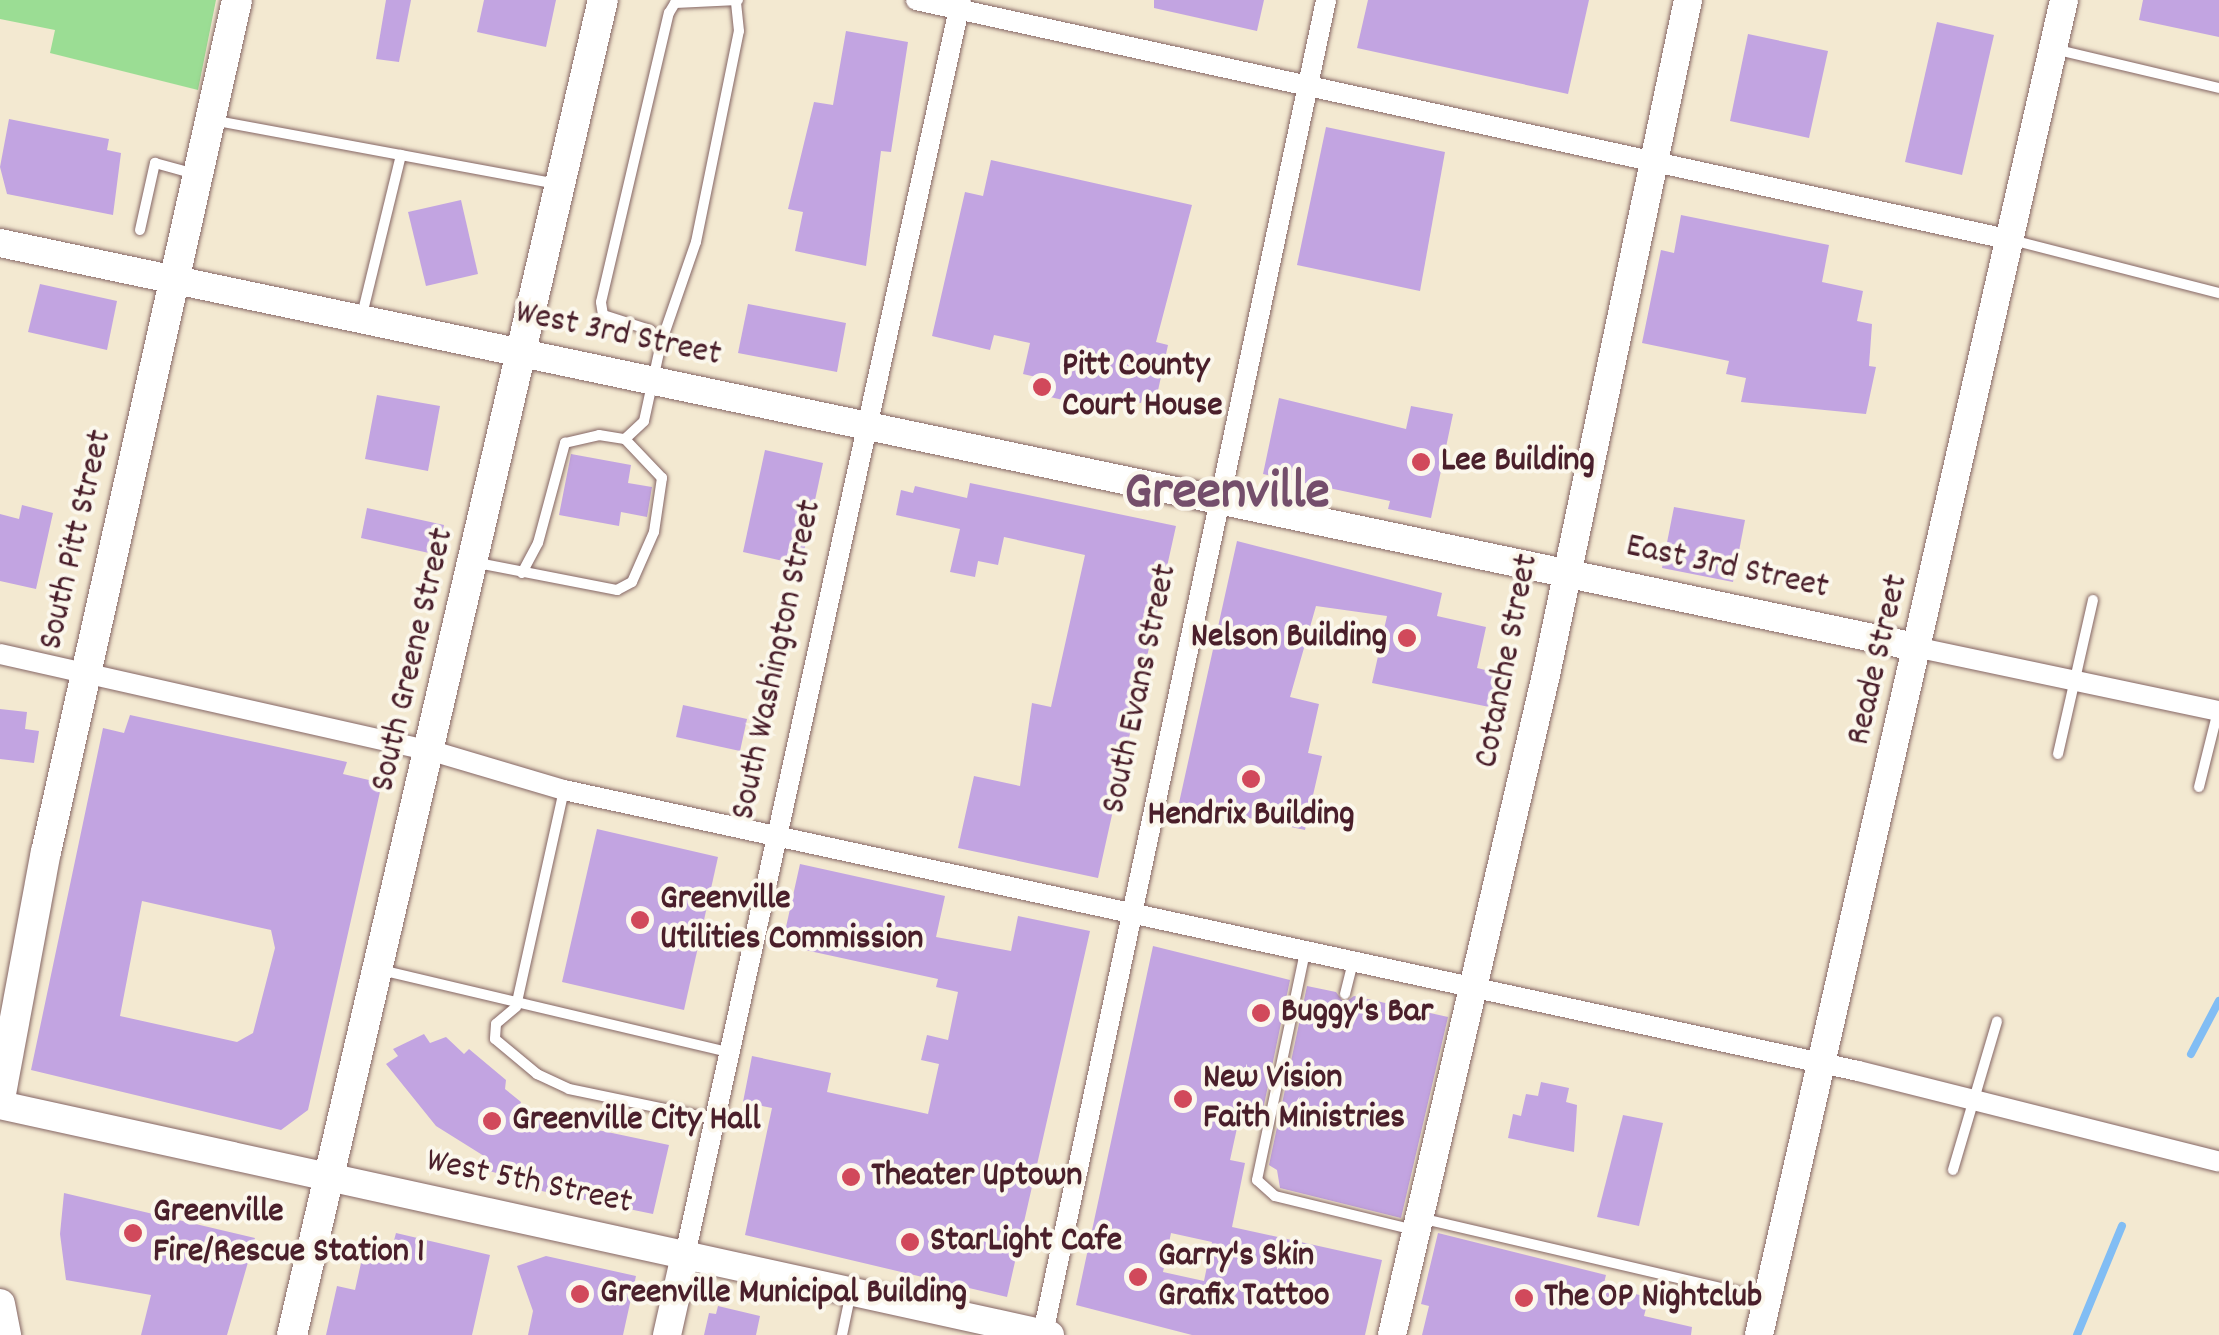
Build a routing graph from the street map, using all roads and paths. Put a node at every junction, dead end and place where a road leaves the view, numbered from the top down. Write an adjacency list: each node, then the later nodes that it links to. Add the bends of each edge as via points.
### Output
1 (236, 0): 12 (main road, South Pitt Street)
2 (603, 0): 16 (main road, South Greene Street)
3 (916, 0): 8 (street)
4 (1326, 0): 10 (street, South Evans Street)
5 (1688, 0): 14 (street, Cotanche Street)
6 (2064, 0): 9 (street, Reade Street)
7 (737, 2): 23 (lane, via 739,31 696,242); 23 (lane, via 675,3 601,302 604,315 650,330)
8 (960, 5): 10 (street); 26 (street, South Washington Street)
9 (2053, 49): 11 (lane); 18 (street, Reade Street)
10 (1308, 86): 14 (street); 28 (street, South Evans Street)
11 (2219, 88)
12 (211, 120): 13 (lane); 15 (main road, South Pitt Street)
13 (401, 155): 16 (lane); 22 (lane)
14 (1654, 160): 18 (street); 30 (street, Cotanche Street)
15 (199, 175): 17 (lane, via 155,164); 20 (main road, South Pitt Street)
16 (561, 185): 24 (main road, South Greene Street)
17 (140, 230)
18 (2011, 240): 21 (lane); 33 (street, Reade Street)
19 (0, 243): 20 (street, West 3rd Street)
20 (176, 281): 22 (street, West 3rd Street); 35 (main road, South Pitt Street)
21 (2219, 293)
22 (361, 319): 24 (street, West 3rd Street)
23 (660, 344): 25 (lane)
24 (523, 353): 25 (street, West 3rd Street); 29 (main road, South Greene Street)
25 (656, 382): 26 (street, West 3rd Street); 27 (lane, via 644,420)
26 (868, 427): 28 (street, West 3rd Street); 42 (street, South Washington Street)
27 (624, 439): 31 (lane, via 564,443 538,543); 31 (lane, via 662,478 639,574 617,590)
28 (1220, 500): 30 (street, East 3rd Street); 43 (street, South Evans Street)
29 (475, 563): 31 (lane); 38 (main road, South Greene Street)
30 (1565, 571): 33 (street, East 3rd Street); 47 (street, Cotanche Street)
31 (522, 573)
32 (2093, 600): 36 (lane)
33 (1920, 648): 36 (street, East 3rd Street); 52 (street, Reade Street)
34 (0, 654): 35 (street)
35 (84, 673): 38 (street); 53 (main road, South Pitt Street)
36 (2076, 680): 37 (street, East 3rd Street); 39 (lane)
37 (2219, 709): 40 (lane)
38 (432, 751): 41 (street); 46 (main road, South Greene Street)
39 (2058, 754)
40 (2199, 788)
41 (564, 790): 42 (street); 49 (lane)
42 (778, 836): 43 (street); 51 (street, South Washington Street)
43 (1132, 915): 44 (street); 64 (street, South Evans Street)
44 (1306, 951): 45 (street); 59 (lane, via 1256,1180 1275,1196)
45 (1353, 960): 47 (street); 48 (lane)
46 (379, 970): 49 (lane); 58 (main road, South Greene Street)
47 (1474, 984): 52 (street); 59 (street, Cotanche Street, via 1420,1188)
48 (1345, 994)
49 (516, 1007): 51 (lane); 55 (lane, via 496,1024 495,1040 536,1074 569,1089)
50 (1996, 1021): 54 (lane)
51 (730, 1052): 55 (street, South Washington Street)
52 (1824, 1066): 54 (street); 62 (street, Reade Street)
53 (0, 1102): 58 (street, West 5th Street)
54 (1978, 1103): 56 (street); 57 (lane)
55 (715, 1119): 60 (street, South Washington Street)
56 (2219, 1162)
57 (1954, 1170)
58 (328, 1178): 60 (street, West 5th Street); 66 (main road, South Greene Street)
59 (1418, 1224): 62 (lane); 69 (street, Cotanche Street)
60 (685, 1256): 61 (street, West 5th Street); 67 (street, South Washington Street)
61 (851, 1292): 64 (street, West 5th Street); 68 (lane)
62 (1768, 1300): 70 (street, Reade Street)
63 (0, 1304): 65 (main road)
64 (1045, 1334)
65 (6, 1335)
66 (292, 1335)
67 (666, 1335)
68 (842, 1335)
69 (1392, 1335)
70 (1759, 1335)

